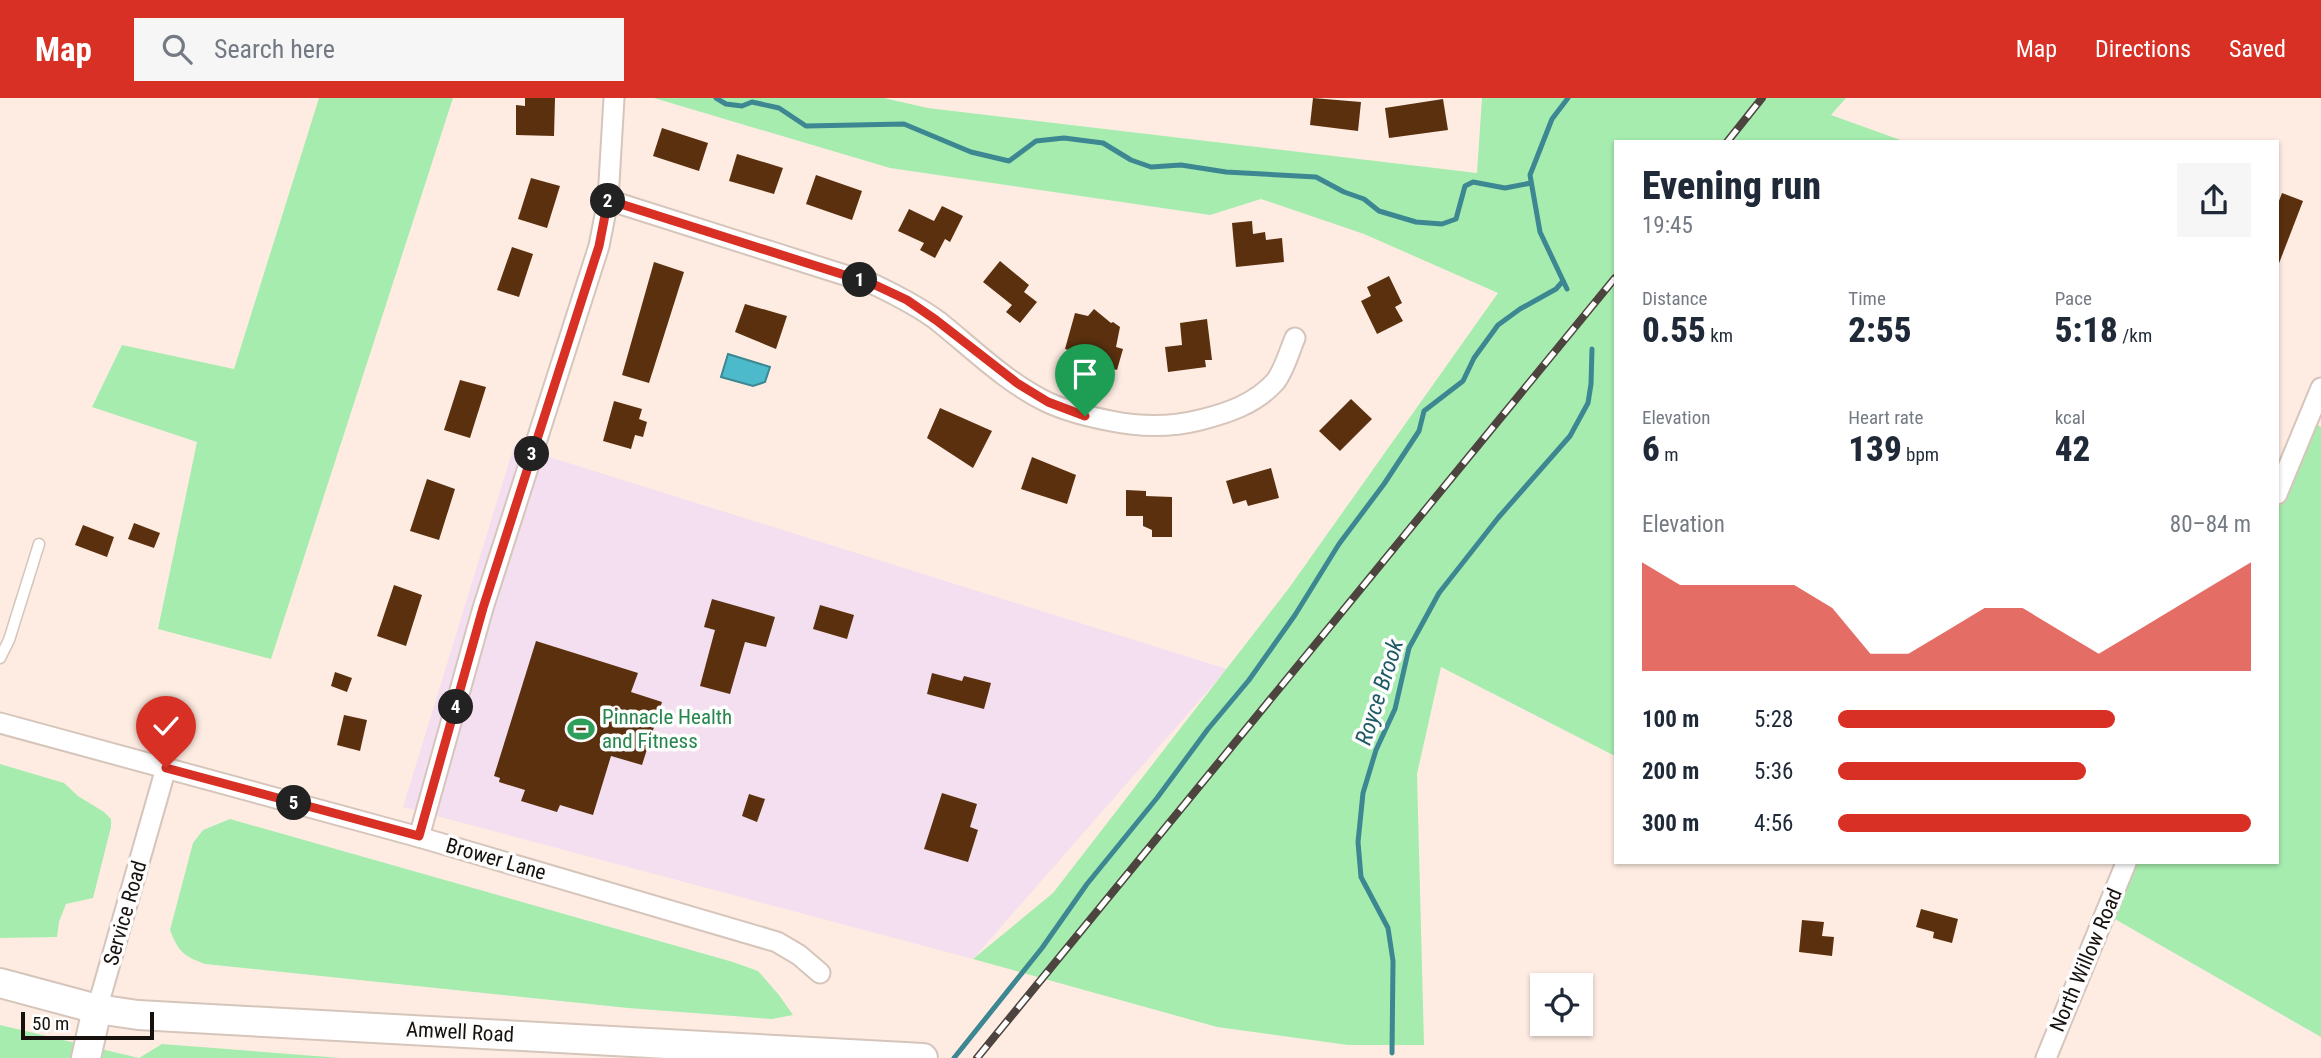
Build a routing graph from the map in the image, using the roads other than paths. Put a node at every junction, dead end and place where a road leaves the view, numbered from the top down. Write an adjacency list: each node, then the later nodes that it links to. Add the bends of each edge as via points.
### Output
1 (614, 98): 2 (street)
2 (608, 200): 3 (street, via 873,284 907,300 1017,383 1048,402 1085,416 1153,426 1225,414 1253,401 1276,380); 10 (street, via 599,246 483,608)
3 (1294, 338)
4 (2321, 388): 5 (street)
5 (2279, 490)
6 (39, 544): 7 (lane)
7 (0, 658)
8 (0, 723): 9 (street, Brower Lane)
9 (166, 768): 10 (street, Brower Lane); 14 (street, Service Road)
10 (419, 836): 12 (street, Brower Lane, via 777,942)
11 (2126, 864): 17 (street, North Willow Road)
12 (820, 973)
13 (0, 983): 14 (main road, Amwell Road)
14 (97, 1009): 15 (main road, Service Road); 16 (main road, Amwell Road, via 138,1015)
15 (86, 1058)
16 (923, 1058)
17 (2046, 1058)

